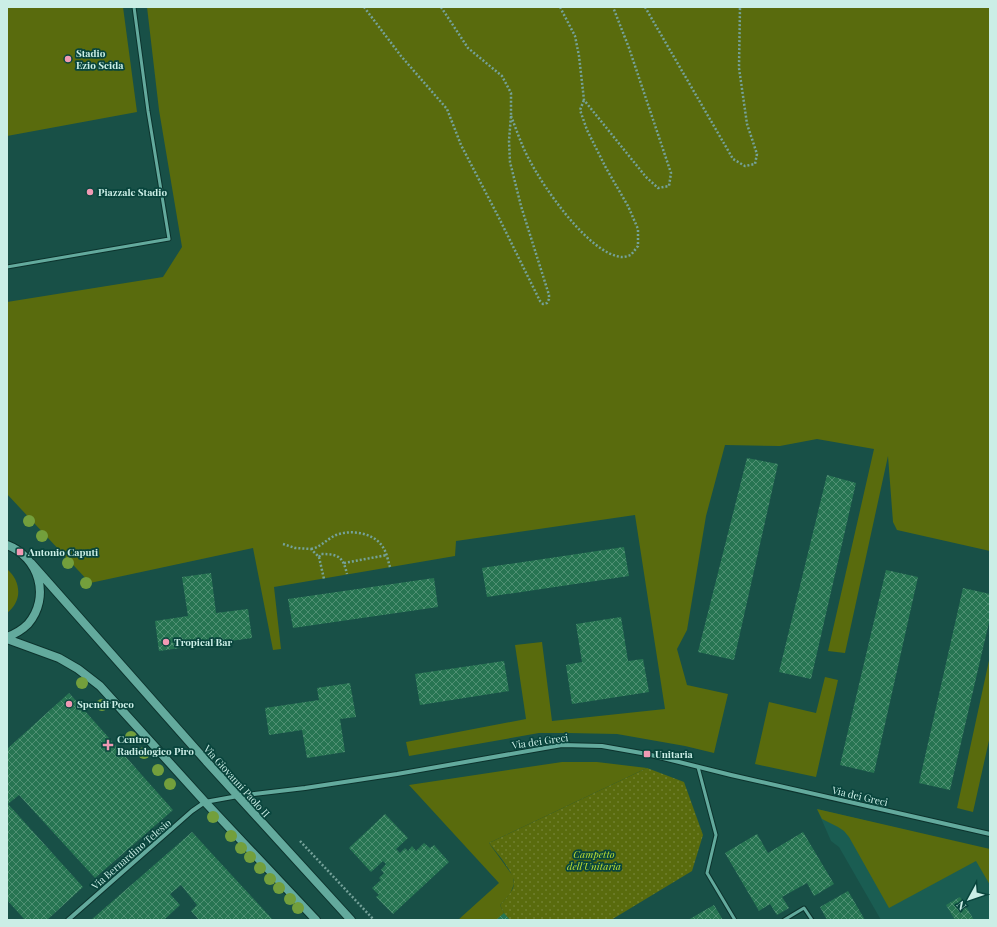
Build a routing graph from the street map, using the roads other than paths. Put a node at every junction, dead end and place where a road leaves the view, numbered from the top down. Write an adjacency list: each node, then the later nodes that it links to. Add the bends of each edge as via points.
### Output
1 (134, 7): 2 (lane, via 169,239)
2 (7, 267)
3 (7, 539): 5 (street)
4 (7, 545): 5 (street)
5 (20, 552): 6 (street, Via Giovanni Paolo II)
6 (31, 563): 7 (street, via 40,587 39,601 35,613 27,624); 9 (street, Via Giovanni Paolo II)
7 (7, 638): 10 (street, via 60,658 100,686)
8 (698, 767): 9 (street, Via dei Greci, via 648,754 602,746 562,744 398,774); 11 (street, Via dei Greci); 15 (lane, via 716,835 707,873)
9 (238, 796): 10 (street, Via dei Greci); 14 (street, Via Giovanni Paolo II)
10 (206, 802): 12 (street, Via Bernardino Telesio, via 192,811); 13 (street)
11 (990, 834)
12 (68, 920)
13 (316, 920)
14 (351, 920)
15 (735, 920)
16 (784, 920): 17 (lane, via 804,908)
17 (812, 920)

